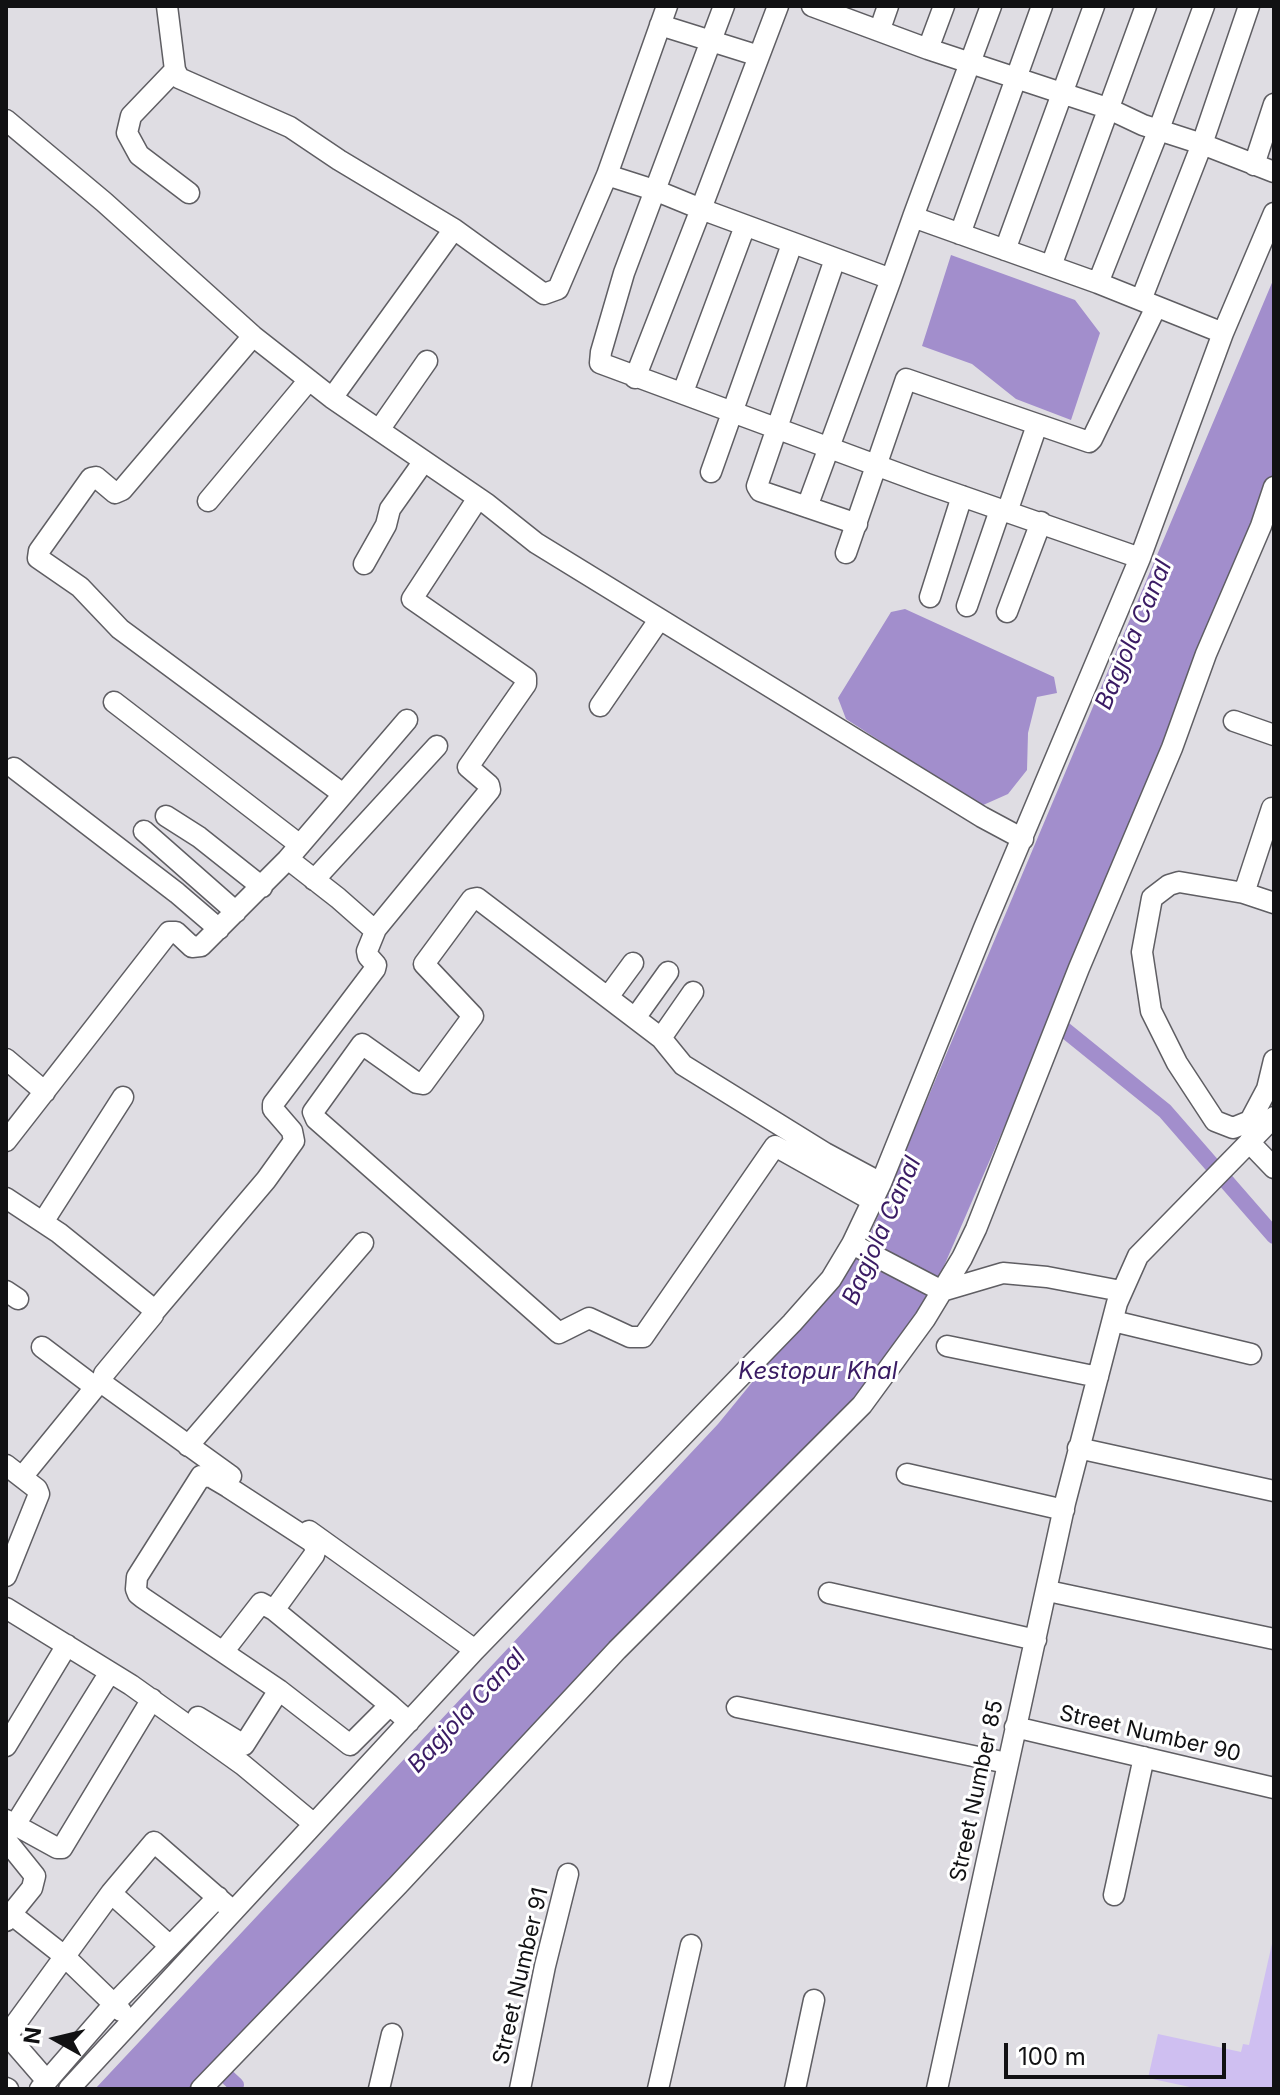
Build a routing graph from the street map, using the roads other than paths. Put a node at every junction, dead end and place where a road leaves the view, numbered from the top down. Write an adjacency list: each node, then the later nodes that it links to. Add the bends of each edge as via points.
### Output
1 (167, 6): 19 (street)
2 (724, 6): 15 (street)
3 (778, 6): 17 (street)
4 (888, 6): 14 (street)
5 (944, 6): 16 (street)
6 (991, 6): 18 (street)
7 (1042, 6): 20 (street)
8 (1094, 6): 21 (street)
9 (1146, 6): 23 (street)
10 (1204, 6): 25 (street)
11 (1249, 6): 26 (street)
12 (825, 8): 14 (street)
13 (663, 15): 15 (street); 29 (street)
14 (880, 29): 16 (street)
15 (711, 42): 17 (street); 30 (street)
16 (928, 49): 18 (street)
17 (759, 56): 32 (street)
18 (971, 61): 20 (street); 34 (street)
19 (175, 70): 31 (street, via 131,116 127,133 139,155); 36 (street, via 192,85 290,127)
20 (1016, 77): 21 (street); 37 (street)
21 (1061, 92): 23 (street); 39 (street)
22 (1274, 104): 27 (street)
23 (1107, 108): 25 (street); 41 (street)
24 (6, 120): 46 (street)
25 (1159, 129): 26 (street); 43 (street)
26 (1202, 144): 27 (street); 44 (street)
27 (1254, 165): 28 (street)
28 (1274, 172)
29 (607, 175): 30 (street); 36 (street, via 552,293 538,291)
30 (657, 191): 32 (street); 48 (street, via 624,273 599,359)
31 (189, 193)
32 (701, 209): 35 (street); 48 (street)
33 (1274, 213): 45 (street)
34 (913, 217): 37 (street); 42 (street)
35 (745, 226): 38 (street); 50 (street)
36 (454, 229): 51 (street)
37 (960, 234): 39 (street)
38 (792, 244): 40 (street); 52 (street)
39 (1005, 250): 41 (street)
40 (835, 259): 42 (street); 54 (street)
41 (1051, 266): 43 (street)
42 (891, 279): 56 (street)
43 (1098, 283): 44 (street)
44 (1148, 303): 45 (street); 53 (street, via 1092,439 1084,442)
45 (1223, 333): 69 (street)
46 (253, 336): 49 (street); 82 (street, via 122,490 115,493 91,478 38,558 80,587 120,629)
47 (427, 361): 55 (street)
48 (635, 378): 50 (street)
49 (309, 380): 51 (street); 63 (street)
50 (683, 392): 52 (street)
51 (332, 398): 55 (street)
52 (731, 412): 54 (street); 59 (street)
53 (1037, 425): 58 (street, via 906,379); 65 (street)
54 (777, 427): 56 (street); 64 (street, via 758,489)
55 (379, 430): 57 (street)
56 (827, 448): 58 (street); 64 (street)
57 (424, 461): 62 (street); 70 (street, via 390,509)
58 (875, 465): 61 (street); 67 (street)
59 (711, 472)
60 (1274, 487): 115 (street, via 976,1229)
61 (962, 496): 65 (street); 71 (street)
62 (478, 498): 74 (street, via 536,543); 94 (street, via 412,601 523,676 526,684 468,767 489,785 489,792)
63 (208, 501)
64 (807, 507): 67 (street)
65 (1003, 511): 66 (street); 72 (street)
66 (1041, 522): 69 (street); 73 (street)
67 (857, 524): 68 (street)
68 (846, 553)
69 (1140, 558): 86 (street)
70 (364, 564)
71 (930, 597)
72 (967, 606)
73 (1007, 612)
74 (659, 620): 76 (street); 86 (street)
75 (114, 702): 87 (street)
76 (600, 706)
77 (407, 720): 82 (street)
78 (1234, 721): 79 (street)
79 (1274, 735)
80 (437, 746): 88 (street)
81 (14, 768): 93 (street)
82 (343, 794): 87 (street)
83 (1274, 808): 90 (street)
84 (166, 816): 89 (street)
85 (144, 831): 92 (street)
86 (1023, 839): 110 (street)
87 (294, 852): 88 (street); 89 (street)
88 (314, 880): 94 (street)
89 (262, 887): 92 (street)
90 (1244, 893): 91 (street); 105 (street, via 1179,882 1169,885 1152,898 1142,952 1151,1011 1215,1121 1233,1128)
91 (1274, 903)
92 (236, 912): 93 (street)
93 (219, 929): 103 (street, via 195,948 169,932)
94 (376, 929): 117 (street, via 367,951 375,969 273,1104 294,1141)
95 (633, 963): 98 (street)
96 (668, 972): 99 (street)
97 (693, 992): 100 (street)
98 (608, 997): 99 (street); 106 (street, via 474,898 424,964 469,1009 472,1019 421,1085 365,1045 359,1046 314,1115 557,1333 589,1318 635,1339 643,1337)
99 (635, 1018): 100 (street)
100 (661, 1038): 106 (street, via 683,1065)
101 (6, 1059): 103 (street)
102 (1274, 1060): 105 (street, via 1267,1089)
103 (45, 1092): 107 (street)
104 (123, 1097): 112 (street)
105 (1269, 1118): 108 (street, Street Number 85)
106 (780, 1137): 110 (street)
107 (6, 1141)
108 (1244, 1148): 109 (street); 116 (street, Street Number 85, via 1138,1256)
109 (1274, 1168)
110 (877, 1192): 114 (street)
111 (6, 1198): 112 (street)
112 (43, 1222): 117 (street)
113 (363, 1243): 124 (street)
114 (852, 1244): 115 (street); 138 (street, via 831,1279 792,1323)
115 (939, 1289): 116 (street, via 1003,1273); 170 (street, via 862,1405 617,1650)
116 (1121, 1291): 118 (street, Street Number 85)
117 (154, 1312): 123 (street)
118 (1113, 1321): 121 (street); 122 (street, Street Number 85)
119 (947, 1346): 122 (street)
120 (42, 1347): 123 (street)
121 (1251, 1354)
122 (1098, 1377): 125 (street, Street Number 85)
123 (98, 1383): 124 (street); 126 (street)
124 (188, 1446): 138 (street)
125 (1078, 1448): 128 (street); 129 (street, Street Number 85)
126 (14, 1471): 130 (street, via 39,1494)
127 (907, 1474): 129 (street)
128 (1274, 1491)
129 (1065, 1507): 131 (street, Street Number 85)
130 (6, 1576)
131 (1048, 1591): 135 (street); 136 (street, Street Number 85)
132 (829, 1593): 136 (street)
133 (6, 1608): 137 (street)
134 (274, 1610): 139 (street, via 261,1603); 139 (street, via 314,1555 315,1546 228,1487 201,1476 137,1577 136,1589); 143 (street)
135 (1274, 1639)
136 (1036, 1640): 147 (street, Street Number 85)
137 (67, 1645): 140 (street); 149 (street)
138 (475, 1650): 146 (street)
139 (223, 1652): 141 (street)
140 (110, 1672): 142 (street); 155 (street)
141 (279, 1690): 145 (street, via 244,1745); 148 (street)
142 (152, 1699): 154 (street); 155 (street, via 62,1848)
143 (390, 1705): 146 (street); 148 (street)
144 (737, 1707): 152 (street)
145 (188, 1711)
146 (409, 1722): 151 (street)
147 (1015, 1727): 150 (street, Street Number 90); 152 (street, Street Number 85)
148 (350, 1745): 151 (street)
149 (6, 1746)
150 (1144, 1757): 153 (street, Street Number 90); 158 (street)
151 (371, 1763): 154 (street)
152 (1007, 1763): 179 (street, Street Number 85)
153 (1274, 1788)
154 (314, 1824): 160 (street)
155 (9, 1828): 161 (street, via 35,1876 32,1888)
156 (568, 1874): 176 (street, Street Number 91)
157 (111, 1893): 159 (street, via 154,1842); 163 (street); 164 (street)
158 (1114, 1895)
159 (218, 1897): 160 (street); 163 (street)
160 (233, 1911): 167 (street)
161 (8, 1917): 164 (street)
162 (691, 1945): 177 (street)
163 (170, 1946): 166 (street)
164 (63, 1955): 166 (street); 169 (street)
165 (814, 2000): 178 (street)
166 (114, 2004): 167 (street); 171 (street)
167 (132, 2021): 172 (street)
168 (392, 2034): 175 (street)
169 (9, 2037): 171 (street)
170 (217, 2070): 173 (street); 174 (street)
171 (43, 2085)
172 (69, 2089)
173 (201, 2089)
174 (229, 2089)
175 (379, 2089)
176 (520, 2089)
177 (658, 2089)
178 (795, 2089)
179 (937, 2089)

